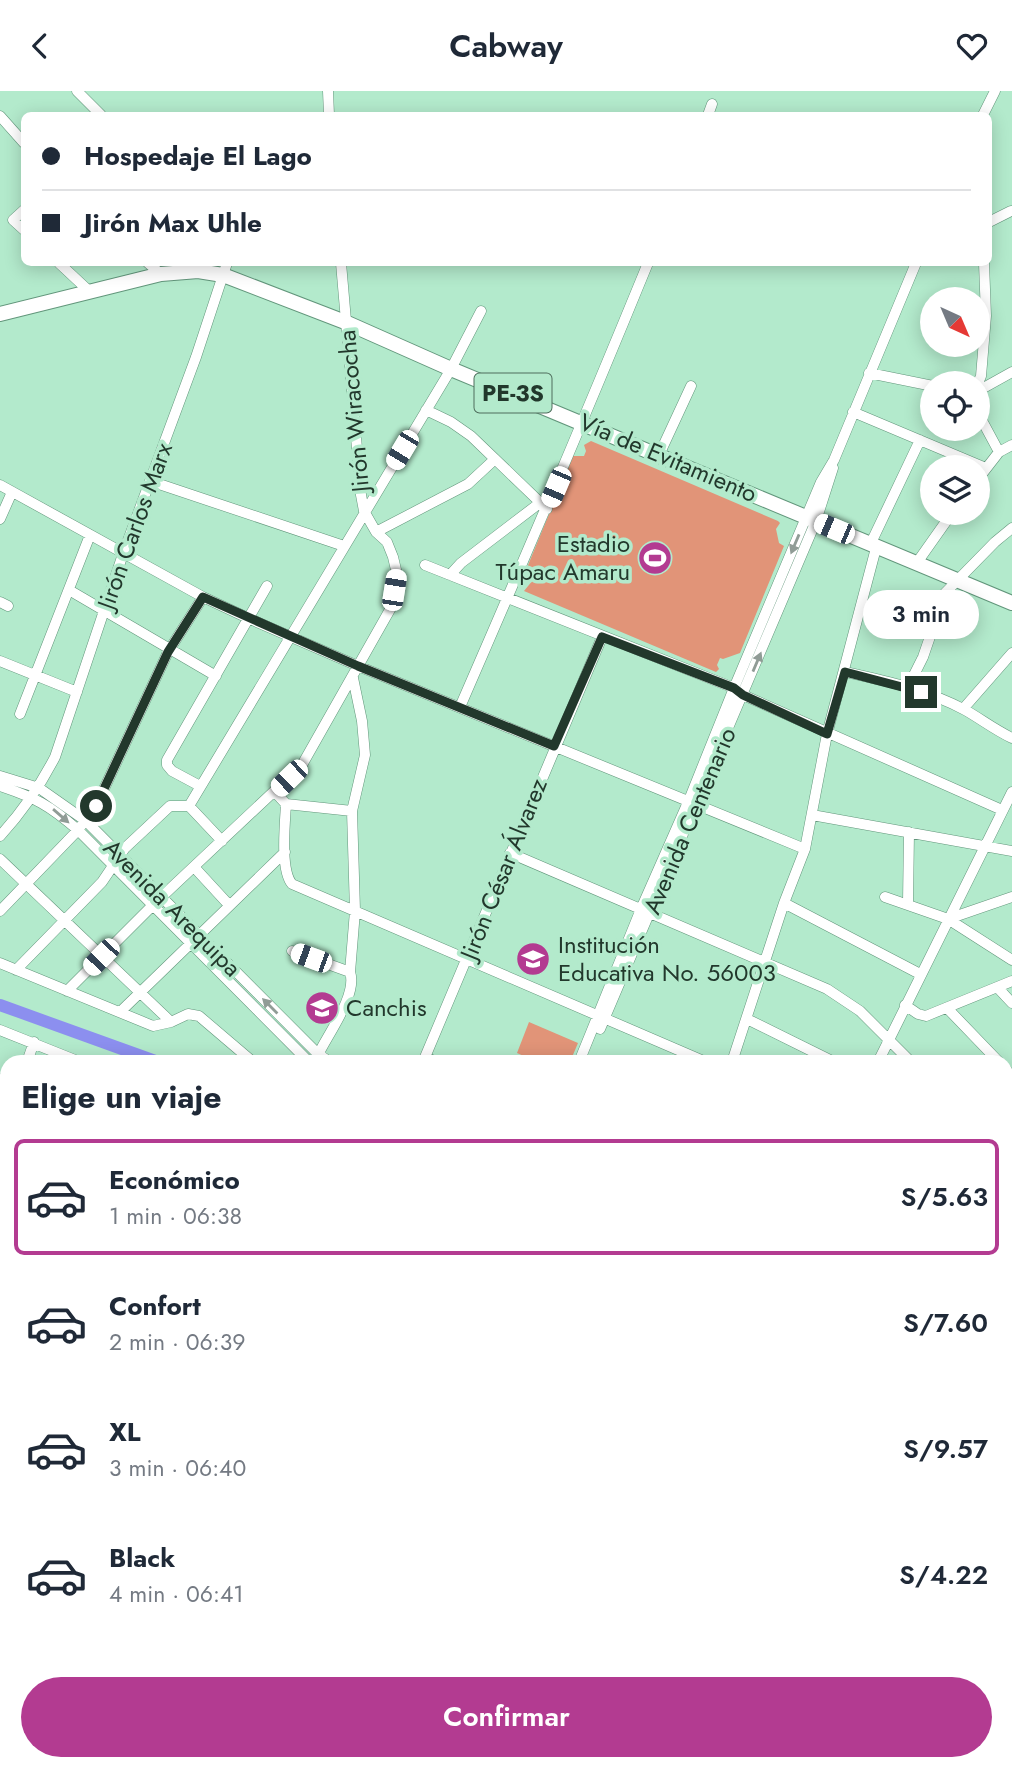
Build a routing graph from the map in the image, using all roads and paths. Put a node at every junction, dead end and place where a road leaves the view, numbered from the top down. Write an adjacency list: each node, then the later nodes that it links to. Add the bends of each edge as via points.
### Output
1 (77, 91): 5 (street)
2 (328, 91): 6 (street)
3 (995, 91): 8 (street)
4 (712, 104): 7 (street)
5 (98, 112)
6 (329, 112)
7 (709, 112)
8 (984, 112)
9 (0, 116): 10 (street)
10 (21, 140)
11 (1011, 211): 13 (street)
12 (21, 214): 14 (street, via 13,221)
13 (992, 220)
14 (21, 228)
15 (62, 266): 23 (street)
16 (152, 266): 22 (street)
17 (341, 266): 26 (street, Jirón Wiracocha)
18 (647, 266): 36 (street)
19 (915, 266): 30 (street)
20 (984, 266): 28 (street)
21 (225, 269): 22 (highway, Vía de Evitamiento / PE-3S); 26 (highway, Vía de Evitamiento / PE-3S); 46 (street, Jirón Carlos Marx)
22 (161, 274): 23 (highway, Vía de Evitamiento / PE-3S)
23 (90, 292): 25 (highway, Vía de Evitamiento / PE-3S)
24 (481, 311): 27 (street)
25 (0, 314)
26 (345, 322): 27 (highway, Vía de Evitamiento / PE-3S); 50 (street, Jirón Wiracocha)
27 (451, 369): 34 (street); 36 (highway, Vía de Evitamiento / PE-3S)
28 (981, 371)
29 (1012, 372): 32 (street)
30 (869, 373): 31 (street); 35 (street)
31 (920, 383)
32 (990, 384)
33 (691, 386): 42 (street)
34 (426, 410): 44 (street, via 471,436); 50 (street)
35 (853, 412): 38 (street); 52 (street)
36 (583, 422): 42 (highway, Vía de Evitamiento / PE-3S); 49 (street)
37 (990, 435): 41 (street)
38 (920, 440): 58 (street)
39 (922, 441): 43 (street)
40 (1012, 445): 41 (street)
41 (999, 452): 45 (street)
42 (659, 455): 52 (highway, Vía de Evitamiento / PE-3S)
43 (955, 455)
44 (495, 459): 49 (street); 55 (street, via 468,484)
45 (990, 463)
46 (150, 481): 57 (street); 59 (street, Jirón Carlos Marx)
47 (0, 485): 48 (street)
48 (12, 492): 51 (street); 56 (street)
49 (544, 505): 62 (street); 66 (street)
50 (364, 511): 55 (street, Jirón Wiracocha); 57 (street)
51 (0, 519)
52 (811, 519): 58 (highway, Vía de Evitamiento / PE-3S); 82 (street, one-way to 82); 84 (street, Avenida Centenario, one-way to 52)
53 (944, 525): 60 (street)
54 (1012, 528): 63 (street)
55 (376, 532): 76 (street, Jirón Wiracocha, via 387,542 397,574 392,606)
56 (90, 535): 59 (street); 65 (street)
57 (344, 546): 71 (street)
58 (873, 546): 60 (highway, Vía de Evitamiento / PE-3S); 77 (street)
59 (123, 554): 67 (street); 69 (street, Jirón Carlos Marx)
60 (916, 564): 63 (highway, Vía de Evitamiento / PE-3S)
61 (425, 565): 62 (street)
62 (450, 575): 66 (street)
63 (958, 579): 68 (highway, Vía de Evitamiento / PE-3S); 81 (street, via 942,598)
64 (267, 586): 70 (street)
65 (68, 590): 69 (street); 79 (street)
66 (506, 596): 72 (street); 85 (street)
67 (203, 597): 70 (street); 73 (street)
68 (1012, 603)
69 (104, 611): 73 (street); 83 (street, Jirón Carlos Marx)
70 (250, 619): 71 (street); 78 (street)
71 (290, 636): 76 (street); 93 (street)
72 (602, 637): 82 (street); 90 (street, Jirón César Álvarez)
73 (170, 649): 78 (street); 103 (street, via 103,795)
74 (1012, 653): 86 (street)
75 (0, 661): 79 (street)
76 (358, 666): 80 (street, Jirón Wiracocha); 85 (street)
77 (845, 672): 81 (street); 88 (street)
78 (216, 675): 93 (street, via 167,765)
79 (34, 677): 83 (street); 87 (street)
80 (353, 678): 95 (street, Jirón Wiracocha, via 302,765); 101 (street, via 365,755)
81 (908, 687): 86 (street)
82 (734, 688): 84 (street); 97 (street)
83 (77, 692): 94 (street, Jirón Carlos Marx, via 55,757)
84 (743, 695): 88 (street); 97 (street, Avenida Centenario)
85 (460, 707): 90 (street)
86 (963, 709): 89 (street)
87 (20, 714)
88 (827, 734): 100 (street); 102 (street)
89 (1012, 738)
90 (554, 746): 97 (street); 112 (street, Jirón César Álvarez)
91 (0, 776): 94 (street, Avenida Arequipa)
92 (0, 786): 94 (street, Avenida Arequipa)
93 (200, 786): 99 (street)
94 (36, 792): 103 (street, Avenida Arequipa); 104 (street, Avenida Arequipa, one-way to 104); 106 (street, Jirón Carlos Marx)
95 (275, 792): 98 (street); 107 (street, Jirón Wiracocha)
96 (1012, 792): 100 (street)
97 (694, 802): 109 (street); 125 (street)
98 (286, 804): 101 (street); 111 (street)
99 (189, 806): 107 (street); 113 (street, via 170,806)
100 (1002, 810): 108 (street)
101 (352, 811): 127 (street)
102 (812, 815): 105 (street); 109 (street)
103 (86, 821): 104 (street); 113 (street, Avenida Arequipa)
104 (78, 830): 115 (street, Avenida Arequipa); 117 (street)
105 (909, 832): 108 (street); 122 (street)
106 (0, 836)
107 (222, 841): 116 (street, Jirón Wiracocha)
108 (984, 845): 110 (street); 128 (street)
109 (805, 849): 121 (street)
110 (1012, 851)
111 (285, 852): 124 (street); 127 (street, via 292,884)
112 (510, 853): 125 (street); 133 (street, Jirón César Álvarez)
113 (120, 856): 115 (street); 118 (street, Avenida Arequipa)
114 (0, 859): 117 (street)
115 (114, 867): 123 (street, Avenida Arequipa); 129 (street)
116 (194, 867): 118 (street, Jirón Wiracocha); 124 (street)
117 (26, 884): 126 (street); 129 (street)
118 (162, 897): 123 (street, Jirón Wiracocha); 130 (street, Avenida Arequipa)
119 (884, 897): 122 (street)
120 (1012, 897): 128 (street)
121 (784, 903): 135 (street); 139 (street)
122 (908, 904): 128 (street)
123 (153, 905): 130 (street, Avenida Arequipa); 132 (street, Jirón Wiracocha)
124 (229, 905): 130 (street)
125 (645, 910): 135 (street); 148 (street)
126 (0, 911)
127 (355, 911): 133 (street); 138 (street)
128 (948, 919): 134 (street); 139 (street)
129 (64, 922): 132 (street); 137 (street)
130 (195, 938): 143 (street); 157 (street, Avenida Arequipa)
131 (292, 951): 138 (street)
132 (101, 957): 142 (street, Jirón Wiracocha); 143 (street)
133 (466, 960): 148 (street); 159 (street, Jirón César Álvarez)
134 (1012, 960)
135 (764, 961): 149 (street); 152 (street, via 843,999)
136 (0, 963): 137 (street)
137 (16, 970): 142 (street)
138 (350, 972): 158 (street, via 351,992)
139 (920, 974): 145 (street)
140 (1012, 981): 141 (street)
141 (998, 988): 144 (street); 146 (street)
142 (67, 991): 147 (street)
143 (139, 993): 147 (street); 150 (street)
144 (1012, 1003)
145 (905, 1005): 146 (street, via 926,1016); 152 (street)
146 (948, 1009): 167 (street)
147 (120, 1012): 150 (street, via 153,1026)
148 (602, 1018): 160 (street); 161 (street); 162 (street)
149 (747, 1019): 163 (street); 164 (street)
150 (171, 1022): 156 (street, via 188,1014 199,1016)
151 (0, 1030): 153 (street)
152 (888, 1040): 165 (street); 166 (street)
153 (34, 1042): 154 (street); 155 (street)
154 (29, 1055)
155 (64, 1055)
156 (245, 1055)
157 (309, 1055)
158 (317, 1055)
159 (426, 1055)
160 (583, 1055)
161 (589, 1055)
162 (689, 1055)
163 (734, 1055)
164 (820, 1055)
165 (881, 1055)
166 (904, 1055)
167 (992, 1055)

